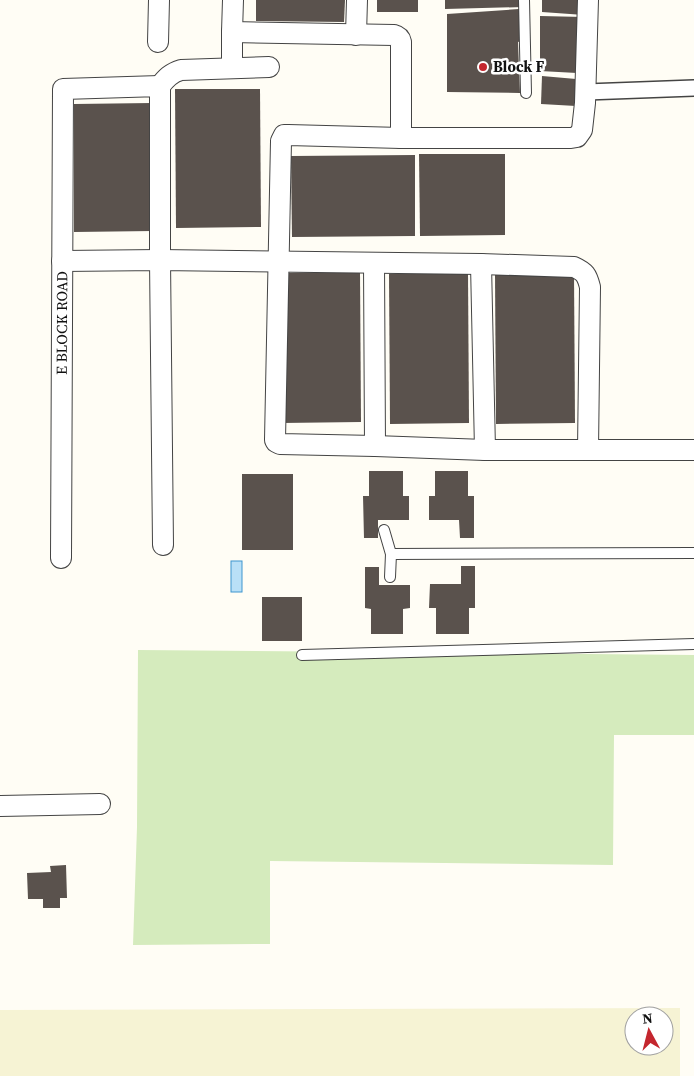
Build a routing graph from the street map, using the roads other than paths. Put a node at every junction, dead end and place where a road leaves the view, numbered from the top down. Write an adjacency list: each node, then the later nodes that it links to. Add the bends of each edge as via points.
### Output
1 (159, 0): 8 (street)
2 (233, 0): 6 (street)
3 (357, 0): 7 (street)
4 (524, 0): 14 (lane)
5 (588, 0): 13 (street)
6 (232, 32): 7 (street); 10 (street)
7 (356, 35): 15 (street, via 394,35 401,38)
8 (158, 42)
9 (269, 67): 10 (street)
10 (232, 68): 11 (street, via 181,70 168,76)
11 (160, 86): 16 (street); 17 (street, E BLOCK ROAD, via 63,89)
12 (694, 88): 13 (street)
13 (586, 92): 15 (street, via 582,130 576,137)
14 (526, 93)
15 (401, 138): 18 (street, via 284,136 281,140)
16 (160, 260): 17 (street); 18 (street); 26 (street)
17 (62, 261): 29 (street, E BLOCK ROAD)
18 (278, 262): 19 (street); 21 (street, via 276,442)
19 (374, 263): 20 (street); 21 (street)
20 (481, 264): 22 (street); 23 (street, via 574,267 583,271 590,287)
21 (375, 446): 22 (street)
22 (485, 450): 23 (street)
23 (588, 450): 24 (street)
24 (694, 450)
25 (384, 530): 28 (lane)
26 (163, 545)
27 (694, 553): 28 (lane)
28 (391, 554): 30 (lane)
29 (61, 558)
30 (390, 577)
31 (694, 644): 32 (lane)
32 (302, 655)
33 (100, 804): 34 (street)
34 (0, 806)

